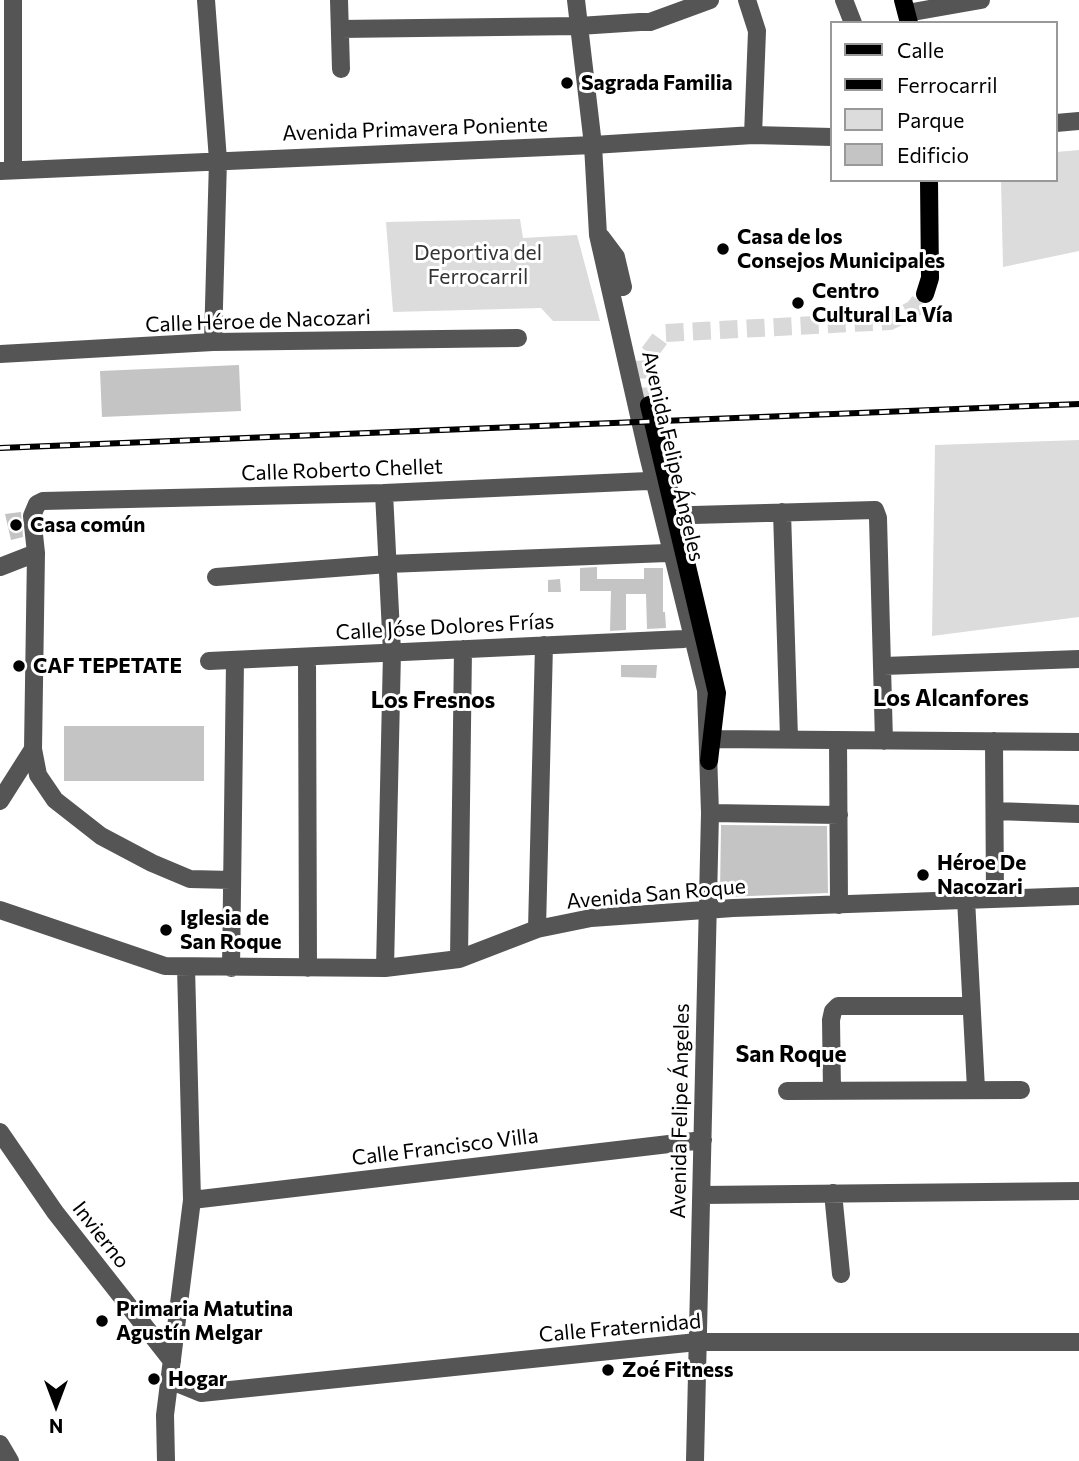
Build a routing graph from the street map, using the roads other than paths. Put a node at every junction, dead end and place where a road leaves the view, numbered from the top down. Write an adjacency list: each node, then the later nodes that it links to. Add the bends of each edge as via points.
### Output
1 (13, 0): 20 (street)
2 (206, 0): 19 (street)
3 (339, 0): 12 (street)
4 (576, 0): 11 (street, Avenida Felipe Ángeles)
5 (710, 0): 11 (street, via 650,22)
6 (747, 0): 16 (street, via 757,32)
7 (844, 0): 10 (street)
8 (981, 0): 9 (street)
9 (906, 12)
10 (852, 21)
11 (579, 26): 12 (street); 18 (street, Avenida Felipe Ángeles)
12 (340, 29): 13 (street)
13 (341, 69)
14 (1079, 121): 15 (street)
15 (1058, 123)
16 (753, 135): 17 (street, Avenida Primavera Poniente); 18 (street, Avenida Primavera Poniente)
17 (830, 137)
18 (593, 145): 19 (street, Avenida Primavera Poniente); 22 (street, Avenida Felipe Ángeles)
19 (218, 160): 20 (street, Avenida Primavera Poniente); 26 (street)
20 (7, 170)
21 (929, 182): 23 (main road, via 930,278)
22 (598, 235): 24 (street, via 616,257); 54 (street, Avenida Felipe Ángeles, via 706,690)
23 (925, 294)
24 (626, 302)
25 (518, 338): 26 (street, Calle Héroe de Nacozari)
26 (213, 342): 27 (street, Calle Héroe de Nacozari)
27 (0, 354)
28 (649, 405): 48 (main road, Avenida Felipe Ángeles, via 718,693)
29 (649, 481): 30 (street, Calle Roberto Chellet)
30 (383, 493): 34 (street, Calle Roberto Chellet, via 43,501 32,516); 35 (street)
31 (782, 512): 32 (street); 46 (street, via 875,510); 47 (street)
32 (693, 515)
33 (667, 553): 35 (street)
34 (36, 554): 36 (street); 53 (street)
35 (388, 564): 37 (street); 41 (street)
36 (0, 567)
37 (216, 577)
38 (684, 639): 39 (street, Calle Jóse Dolores Frías)
39 (544, 645): 40 (street, Calle Jóse Dolores Frías); 67 (street)
40 (463, 649): 41 (street, Calle Jóse Dolores Frías); 68 (street)
41 (392, 652): 42 (street, Calle Jóse Dolores Frías); 72 (street)
42 (307, 657): 45 (street, Calle Jóse Dolores Frías); 71 (street)
43 (1079, 659): 46 (street)
44 (209, 661): 45 (street, Calle Jóse Dolores Frías)
45 (235, 661): 60 (street)
46 (884, 666): 50 (street)
47 (789, 738): 48 (street); 49 (street)
48 (712, 739): 54 (main road, Avenida Felipe Ángeles)
49 (838, 740): 50 (street); 59 (street)
50 (884, 741): 51 (street)
51 (994, 741): 52 (street); 56 (street)
52 (1079, 742)
53 (33, 749): 55 (street); 60 (street, via 38,775 55,800 100,836 190,879)
54 (709, 761): 57 (street, Avenida Felipe Ángeles)
55 (0, 801)
56 (996, 811): 58 (street); 62 (street)
57 (710, 813): 59 (street); 66 (street, Avenida Felipe Ángeles)
58 (1079, 814)
59 (839, 815): 64 (street)
60 (231, 880): 70 (street)
61 (1079, 896): 62 (street, Avenida San Roque)
62 (995, 898): 63 (street, Avenida San Roque)
63 (966, 899): 64 (street, Avenida San Roque); 73 (street)
64 (839, 905): 66 (street, Avenida San Roque)
65 (0, 910): 69 (street, Avenida San Roque, via 165,966)
66 (707, 910): 67 (street, Avenida San Roque, via 591,918); 79 (street, Avenida Felipe Ángeles)
67 (537, 929): 68 (street, Avenida San Roque)
68 (459, 960): 72 (street, Avenida San Roque)
69 (186, 967): 70 (street, Avenida San Roque); 83 (street)
70 (231, 968): 71 (street, Avenida San Roque)
71 (308, 968): 72 (street, Avenida San Roque)
72 (385, 968)
73 (971, 1006): 74 (street); 77 (street, via 838,1006 832,1011)
74 (976, 1088): 75 (street); 77 (street)
75 (1021, 1090)
76 (787, 1091): 77 (street)
77 (832, 1091)
78 (0, 1132): 87 (street, Invierno, via 55,1212)
79 (703, 1140): 82 (street, Avenida Felipe Ángeles); 83 (street, Calle Francisco Villa)
80 (1079, 1191): 81 (street)
81 (832, 1193): 82 (street); 84 (street)
82 (702, 1195): 85 (street, Avenida Felipe Ángeles)
83 (192, 1200): 87 (street)
84 (841, 1273)
85 (697, 1342): 86 (street, Calle Fraternidad); 88 (street, Calle Fraternidad, via 201,1393); 92 (street, Avenida Felipe Ángeles)
86 (1079, 1342)
87 (172, 1361): 88 (street)
88 (169, 1380): 91 (street)
89 (0, 1444): 90 (street)
90 (10, 1461)
91 (166, 1461)
92 (695, 1461)

